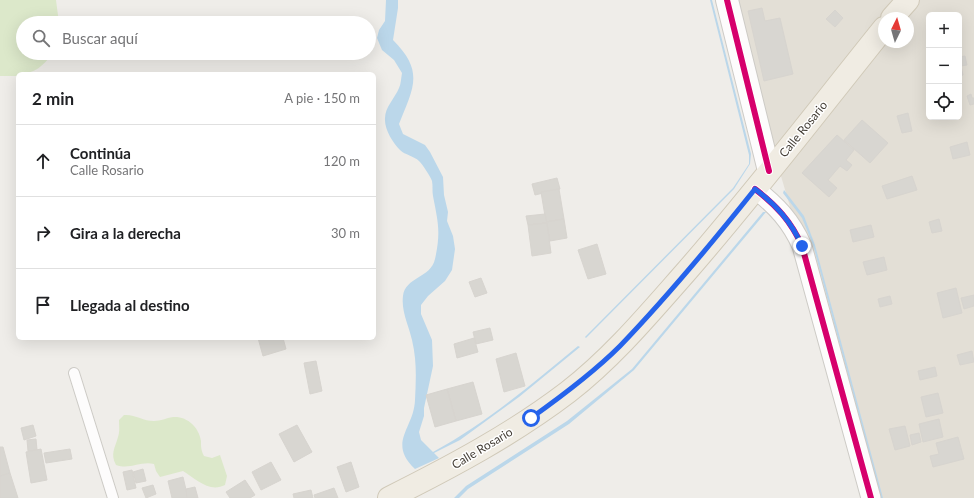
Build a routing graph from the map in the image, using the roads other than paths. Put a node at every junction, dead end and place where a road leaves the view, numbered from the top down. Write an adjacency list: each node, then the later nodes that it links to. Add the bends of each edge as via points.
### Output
1 (728, 0): 5 (street)
2 (908, 0): 3 (main road)
3 (897, 12)
4 (878, 35): 5 (main road, Calle Rosario)
5 (769, 171): 6 (main road, Calle Rosario)
6 (755, 189): 9 (main road, Calle Rosario, via 718,236 620,346 569,391 477,453); 10 (street, via 786,217 802,246)
7 (74, 373): 8 (lane)
8 (113, 498)
9 (389, 498)
10 (871, 498)

